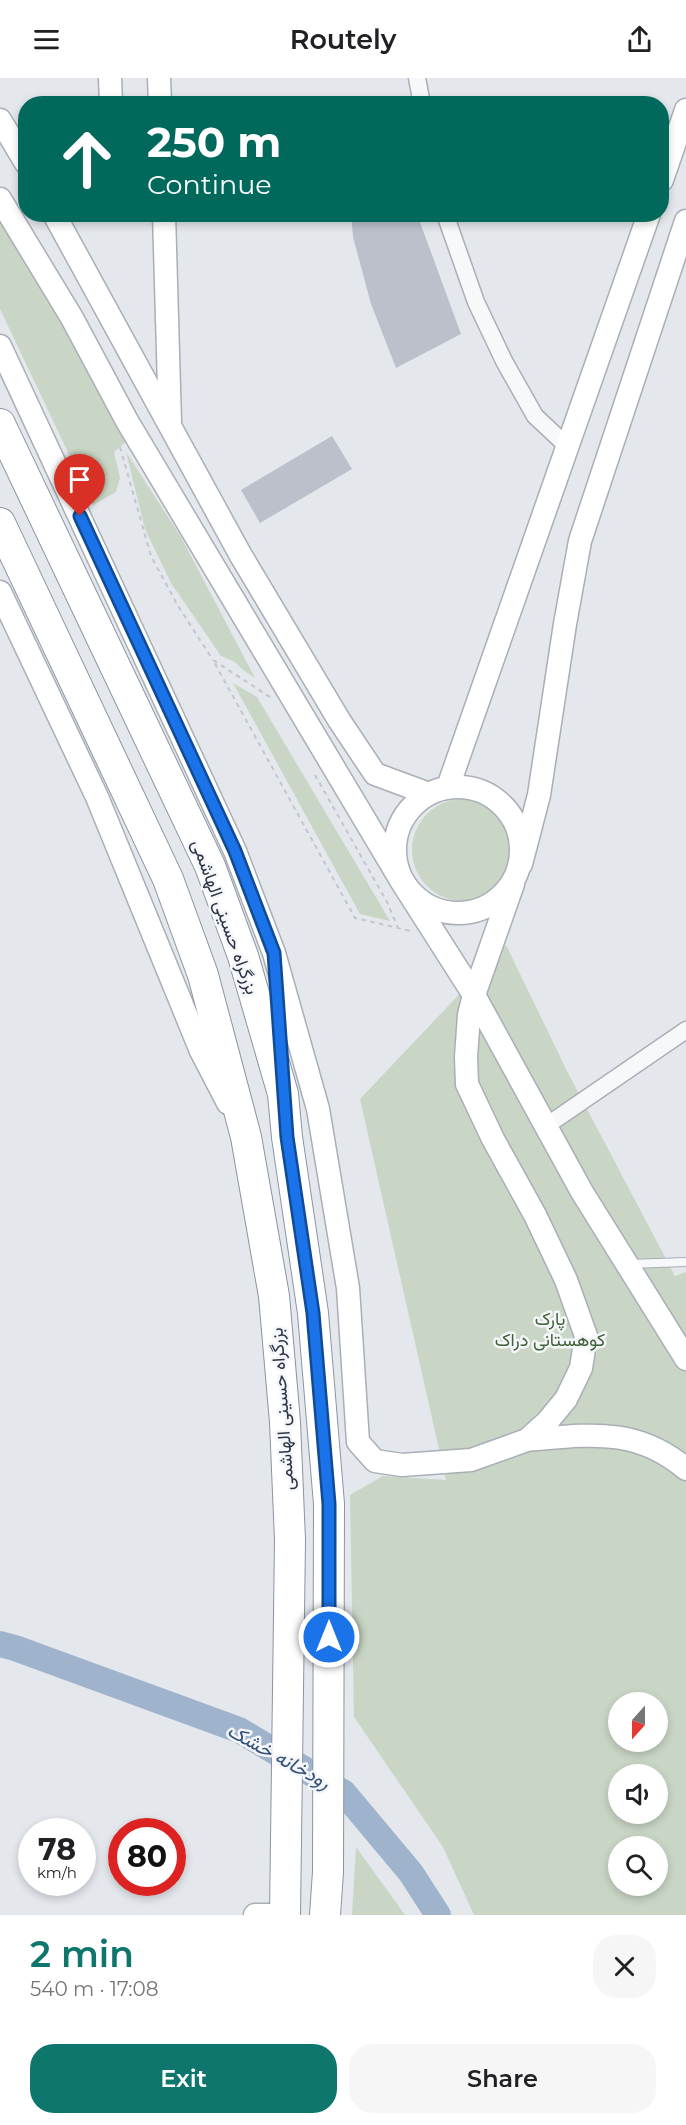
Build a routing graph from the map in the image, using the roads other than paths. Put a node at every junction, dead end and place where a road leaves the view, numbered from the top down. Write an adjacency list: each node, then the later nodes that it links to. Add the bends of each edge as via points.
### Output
1 (110, 78): 4 (street)
2 (159, 78): 5 (street)
3 (417, 78): 6 (street)
4 (111, 96)
5 (160, 96)
6 (420, 96)
7 (686, 110): 10 (street)
8 (0, 120): 9 (street)
9 (18, 150)
10 (669, 160)
11 (0, 199): 24 (street, via 72,318 127,421)
12 (686, 221): 26 (street, via 580,541 539,795)
13 (58, 222): 19 (street)
14 (164, 222): 19 (street)
15 (448, 222): 20 (street, via 476,302 504,361 534,416)
16 (646, 222): 20 (street)
17 (0, 346): 28 (street, via 235,851)
18 (0, 424): 31 (highway, بزرگراه حسینی الهاشمی, via 210,866 243,956)
19 (170, 427): 23 (street)
20 (568, 447): 25 (street)
21 (0, 523): 33 (highway, بزرگراه حسینی الهاشمی, via 168,879 203,975)
22 (0, 592): 33 (street, via 97,797 201,1051)
23 (339, 720): 24 (street); 25 (street, via 375,774)
24 (315, 734): 27 (street)
25 (438, 790): 26 (street, via 468,788 488,794 504,806 521,842); 27 (street, via 412,806 401,822 395,841 395,861)
26 (517, 874): 27 (street, via 498,900 479,911 457,914 437,911 416,899); 29 (street)
27 (402, 882): 29 (street)
28 (274, 953): 31 (street); 37 (street, via 318,1109 348,1288 358,1442 375,1461 402,1465 471,1460)
29 (474, 995): 32 (street); 37 (street, via 466,1038 467,1084 535,1215 586,1336 581,1368 566,1399)
30 (686, 1030): 32 (street)
31 (283, 1094): 42 (highway, بزرگراه حسینی الهاشمی, via 313,1313 329,1504)
32 (546, 1126): 35 (street)
33 (246, 1137): 41 (highway, بزرگراه حسینی الهاشمی, via 274,1296 285,1422 290,1540)
34 (686, 1263): 35 (lane)
35 (627, 1264): 36 (street)
36 (686, 1359)
37 (527, 1440): 38 (street, via 613,1436 646,1443)
38 (686, 1469)
39 (255, 1915): 40 (street)
40 (278, 1915)
41 (285, 1915)
42 (325, 1915)

